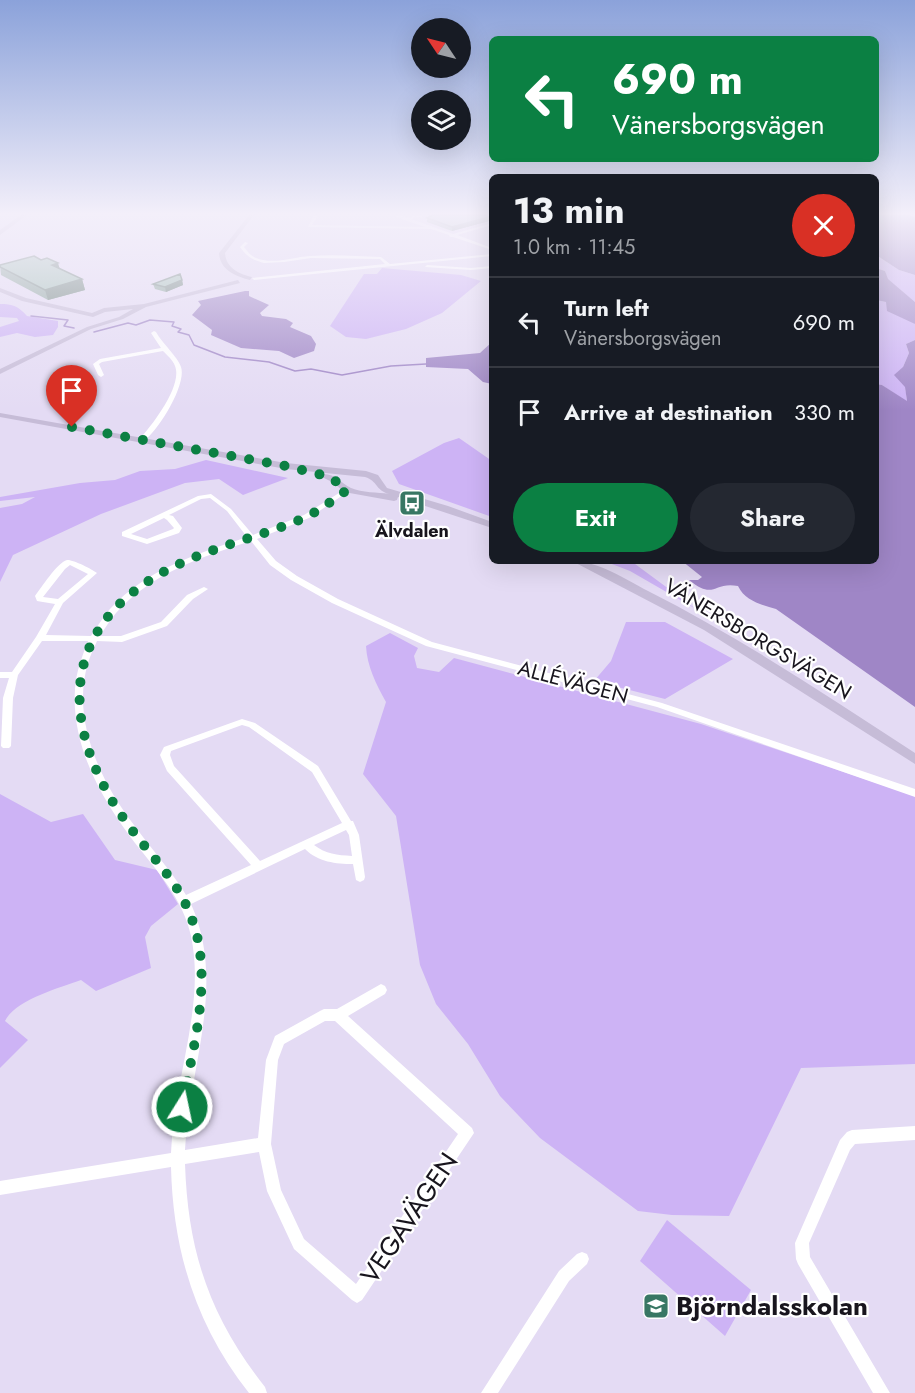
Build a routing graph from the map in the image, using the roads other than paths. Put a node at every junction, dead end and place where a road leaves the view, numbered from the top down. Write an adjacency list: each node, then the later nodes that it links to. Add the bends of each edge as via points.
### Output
1 (239, 280): 3 (main road)
2 (254, 280): 3 (main road)
3 (240, 283): 5 (main road)
4 (0, 290): 8 (main road, via 41,305)
5 (144, 306): 6 (main road); 9 (main road)
6 (118, 309): 7 (main road); 9 (main road)
7 (104, 310): 8 (main road); 10 (main road)
8 (78, 311): 10 (main road)
9 (126, 315): 11 (main road)
10 (93, 317): 11 (main road); 13 (main road, via 86,326)
11 (109, 321): 13 (main road)
12 (154, 333): 14 (street)
13 (58, 343): 15 (main road)
14 (163, 349): 16 (street, via 100,361 96,364); 18 (street, via 177,364 179,374 165,414)
15 (2, 371)
16 (101, 375)
17 (0, 415): 18 (main road)
18 (143, 439): 19 (main road)
19 (286, 466): 20 (main road); 22 (main road, via 330,477)
20 (353, 474): 21 (main road, via 368,474); 22 (main road, via 344,478)
21 (377, 482): 23 (main road); 25 (main road, via 384,490 426,501)
22 (344, 487): 23 (main road); 27 (street, via 320,510)
23 (361, 492): 26 (main road)
24 (164, 515): 24 (street, via 144,525 125,534 147,542 176,531 178,528); 27 (street, ALLÉVÄGEN, via 200,497 211,496 230,510)
25 (489, 526)
26 (489, 526)
27 (252, 536): 32 (street, via 187,558 150,580 119,605); 37 (street, ALLÉVÄGEN, via 273,563 294,578 429,644 659,705)
28 (583, 564): 36 (main road, VÄNERSBORGSVÄGEN, via 758,657)
29 (204, 589): 32 (street, via 157,628 122,639)
30 (60, 602): 30 (street, via 90,577 93,573 69,562 62,567 39,596); 31 (street)
31 (40, 638): 32 (street); 34 (street)
32 (94, 640): 43 (street, via 83,663 79,708 83,737 94,769 129,827 164,867)
33 (0, 675): 34 (street)
34 (14, 675): 35 (street, via 8,698)
35 (6, 746)
36 (915, 759)
37 (915, 793)
38 (349, 824): 39 (street); 40 (street); 41 (street, via 315,769 252,725 237,723 168,749 165,755 170,768)
39 (307, 844): 40 (street, via 323,856); 41 (street)
40 (358, 860): 42 (street)
41 (259, 867): 43 (street)
42 (360, 877)
43 (185, 901): 48 (street, via 201,962 200,1005 178,1128)
44 (381, 990): 45 (street, VEGAVÄGEN)
45 (338, 1015): 47 (street, VEGAVÄGEN, via 324,1015 279,1040 272,1060); 47 (street, VEGAVÄGEN, via 466,1133 357,1295 299,1244 274,1191)
46 (915, 1133): 53 (street, via 852,1137 802,1243 803,1259)
47 (264, 1144): 48 (street)
48 (177, 1158): 49 (street); 51 (street, via 184,1243 194,1277 230,1353)
49 (0, 1188)
50 (582, 1259): 52 (street, via 564,1276)
51 (259, 1393)
52 (489, 1393)
53 (882, 1393)

